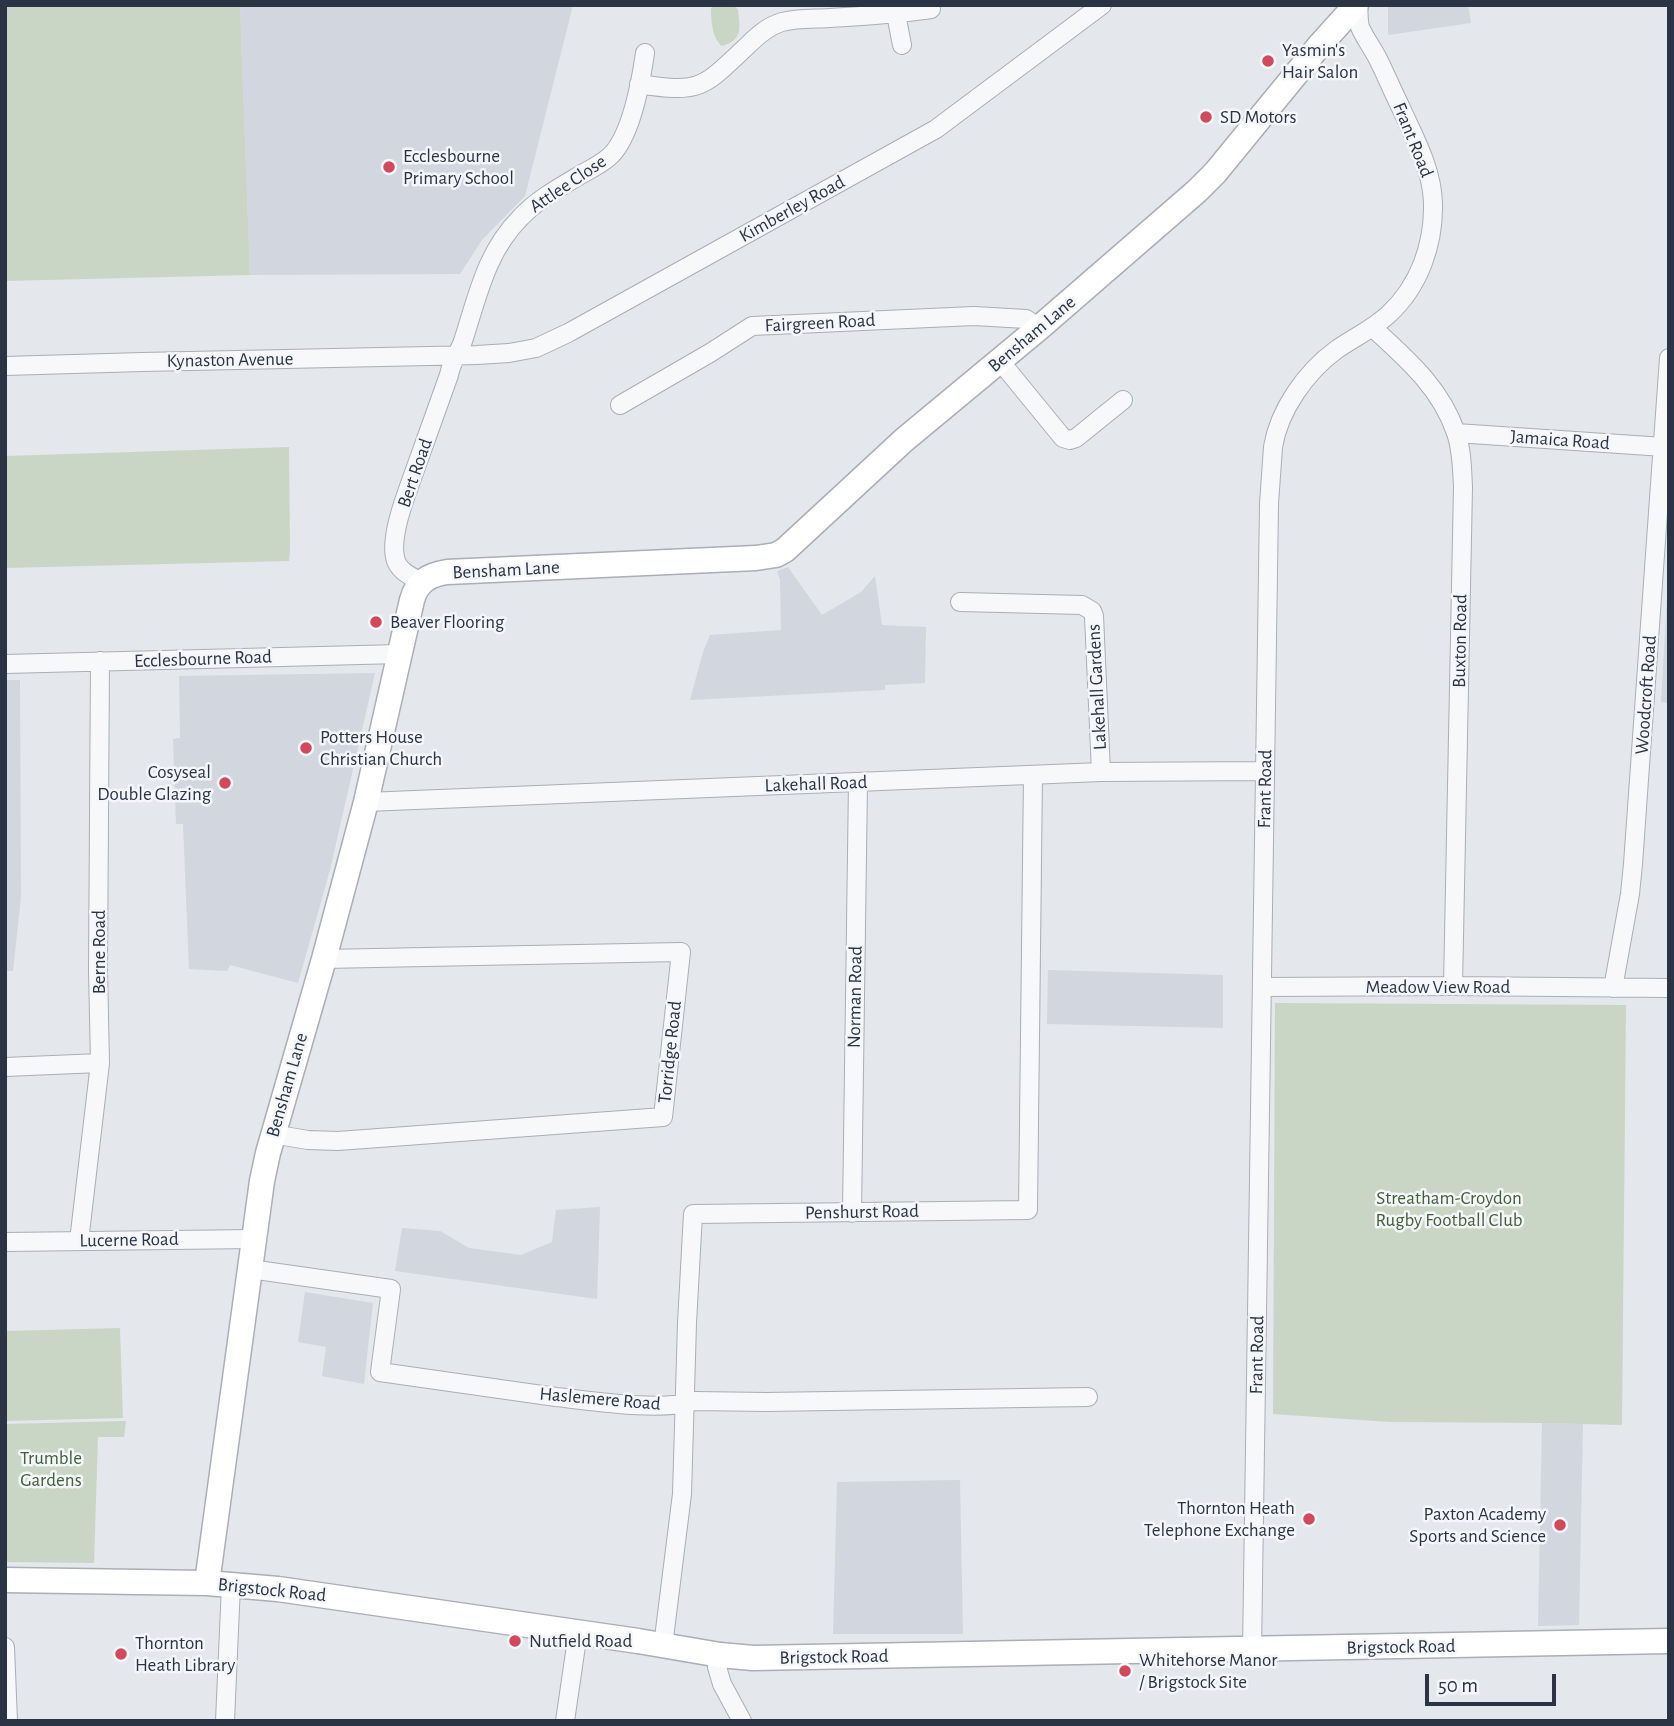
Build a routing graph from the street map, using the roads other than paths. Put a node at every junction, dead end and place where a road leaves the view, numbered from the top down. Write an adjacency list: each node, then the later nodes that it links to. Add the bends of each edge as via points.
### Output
1 (1102, 5): 10 (street, Kimberley Road, via 936,130 568,333 528,350)
2 (1357, 5): 8 (street, Frant Road, via 1360,27 1426,164 1433,206 1429,245 1418,276 1396,307); 9 (street, Bensham Lane, via 1214,173)
3 (931, 9): 4 (street)
4 (896, 14): 5 (street); 7 (street, via 788,20 758,35 706,82 684,89)
5 (902, 45)
6 (645, 52): 7 (street, Attlee Close)
7 (639, 84): 10 (street, Attlee Close, via 621,140 612,153 540,200 499,243)
8 (1372, 327): 16 (street, Buxton Road, via 1423,376); 23 (street, Frant Road, via 1333,352 1309,375 1283,414 1274,439)
9 (1039, 328): 12 (street, Bensham Lane); 15 (street, Fairgreen Road, via 1026,319 974,316 752,326)
10 (456, 356): 13 (street, Kynaston Avenue); 18 (street, Bert Road, via 397,527 397,564)
11 (1669, 358): 17 (street, Woodcroft Road)
12 (1000, 361): 14 (street, via 1063,438 1076,438); 18 (street, Bensham Lane, via 776,555 447,572)
13 (5, 366)
14 (1123, 400)
15 (620, 405)
16 (1456, 433): 17 (street, Jamaica Road); 29 (street, Buxton Road, via 1463,487)
17 (1664, 447): 31 (street, Woodcroft Road, via 1633,864)
18 (421, 582): 20 (street, Bensham Lane)
19 (960, 602): 24 (street, Lakehall Gardens, via 1082,605 1093,611)
20 (400, 654): 21 (street, Ecclesbourne Road); 27 (street, Bensham Lane)
21 (100, 662): 22 (street, Ecclesbourne Road); 33 (street, Berne Road)
22 (5, 664)
23 (1265, 771): 24 (street, Lakehall Road); 30 (street, Frant Road)
24 (1101, 772): 25 (street, Lakehall Road)
25 (1033, 775): 26 (street, Lakehall Road); 36 (street, Penshurst Road, via 1028,1210)
26 (858, 782): 27 (street, Lakehall Road); 36 (street, Norman Road)
27 (366, 802): 28 (street, Bensham Lane)
28 (324, 959): 35 (street, Bensham Lane); 35 (street, Torridge Road, via 681,952 663,1117 338,1141)
29 (1454, 986): 30 (street, Meadow View Road); 31 (street, Meadow View Road)
30 (1263, 987): 49 (street, Frant Road)
31 (1613, 988): 32 (street, Meadow View Road)
32 (1669, 988)
33 (100, 1063): 34 (street); 38 (street, Berne Road)
34 (5, 1067)
35 (272, 1134): 37 (street, Bensham Lane)
36 (852, 1213): 42 (street, Penshurst Road, via 693,1214)
37 (254, 1239): 38 (street, Lucerne Road); 40 (street, Bensham Lane)
38 (79, 1241): 39 (street, Lucerne Road)
39 (5, 1242)
40 (250, 1269): 42 (street, Haslemere Road, via 391,1289 380,1372 587,1401); 44 (street, Bensham Lane)
41 (1088, 1397): 42 (street, Haslemere Road)
42 (684, 1404): 47 (street, Penshurst Road, via 682,1494)
43 (5, 1580): 44 (street, Brigstock Road)
44 (219, 1584): 45 (street, Brigstock Road, via 352,1598); 52 (street)
45 (578, 1632): 47 (street, Brigstock Road); 53 (street)
46 (1669, 1641): 49 (street, Brigstock Road)
47 (663, 1646): 50 (street, Brigstock Road)
48 (5, 1647): 51 (street)
49 (1252, 1650): 50 (street, Brigstock Road, via 807,1658)
50 (720, 1655): 54 (street, via 717,1667 722,1684)
51 (8, 1721)
52 (225, 1721)
53 (565, 1721)
54 (742, 1721)

